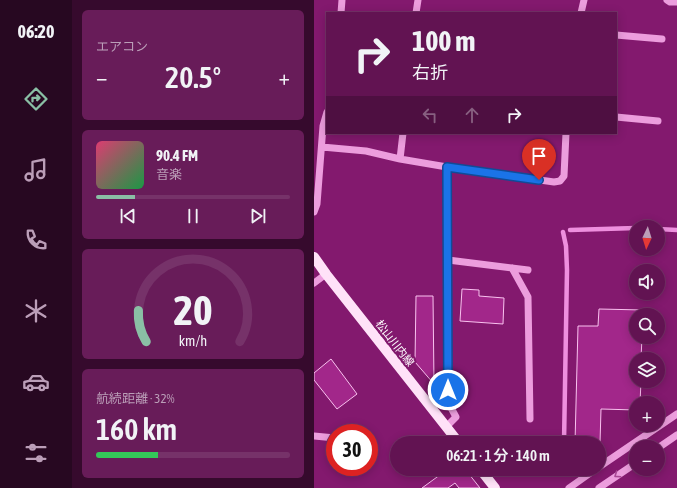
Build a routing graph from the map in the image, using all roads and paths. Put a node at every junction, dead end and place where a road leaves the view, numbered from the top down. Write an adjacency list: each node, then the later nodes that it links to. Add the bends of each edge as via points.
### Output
1 (342, 0): 6 (street)
2 (418, 0): 7 (street)
3 (584, 0): 8 (street)
4 (667, 0): 5 (street)
5 (677, 2)
6 (341, 12)
7 (416, 12)
8 (581, 12)
9 (617, 35): 10 (street)
10 (662, 39)
11 (326, 117): 16 (street)
12 (617, 117): 13 (street)
13 (658, 121)
14 (403, 134): 17 (street)
15 (566, 134): 18 (street, via 564,176 560,182)
16 (322, 147): 17 (street, via 366,151); 19 (street, via 317,204)
17 (400, 159): 18 (street)
18 (447, 167): 21 (street)
19 (314, 212)
20 (314, 257): 24 (main road, 松山川内線)
21 (448, 260): 22 (street); 28 (street, via 449,404 456,417)
22 (512, 268): 23 (street); 27 (street, via 528,297)
23 (528, 270)
24 (326, 274): 25 (street); 28 (main road, 松山川内線)
25 (314, 283)
26 (677, 414): 34 (street)
27 (530, 419)
28 (446, 427): 31 (main road, 松山川内線)
29 (677, 435): 33 (street)
30 (314, 436): 32 (street)
31 (453, 436)
32 (326, 437)
33 (665, 443)
34 (606, 462)
35 (629, 468): 40 (street, one-way to 40)
36 (486, 476): 38 (main road)
37 (586, 476): 39 (street)
38 (495, 488)
39 (569, 488)
40 (599, 488)

